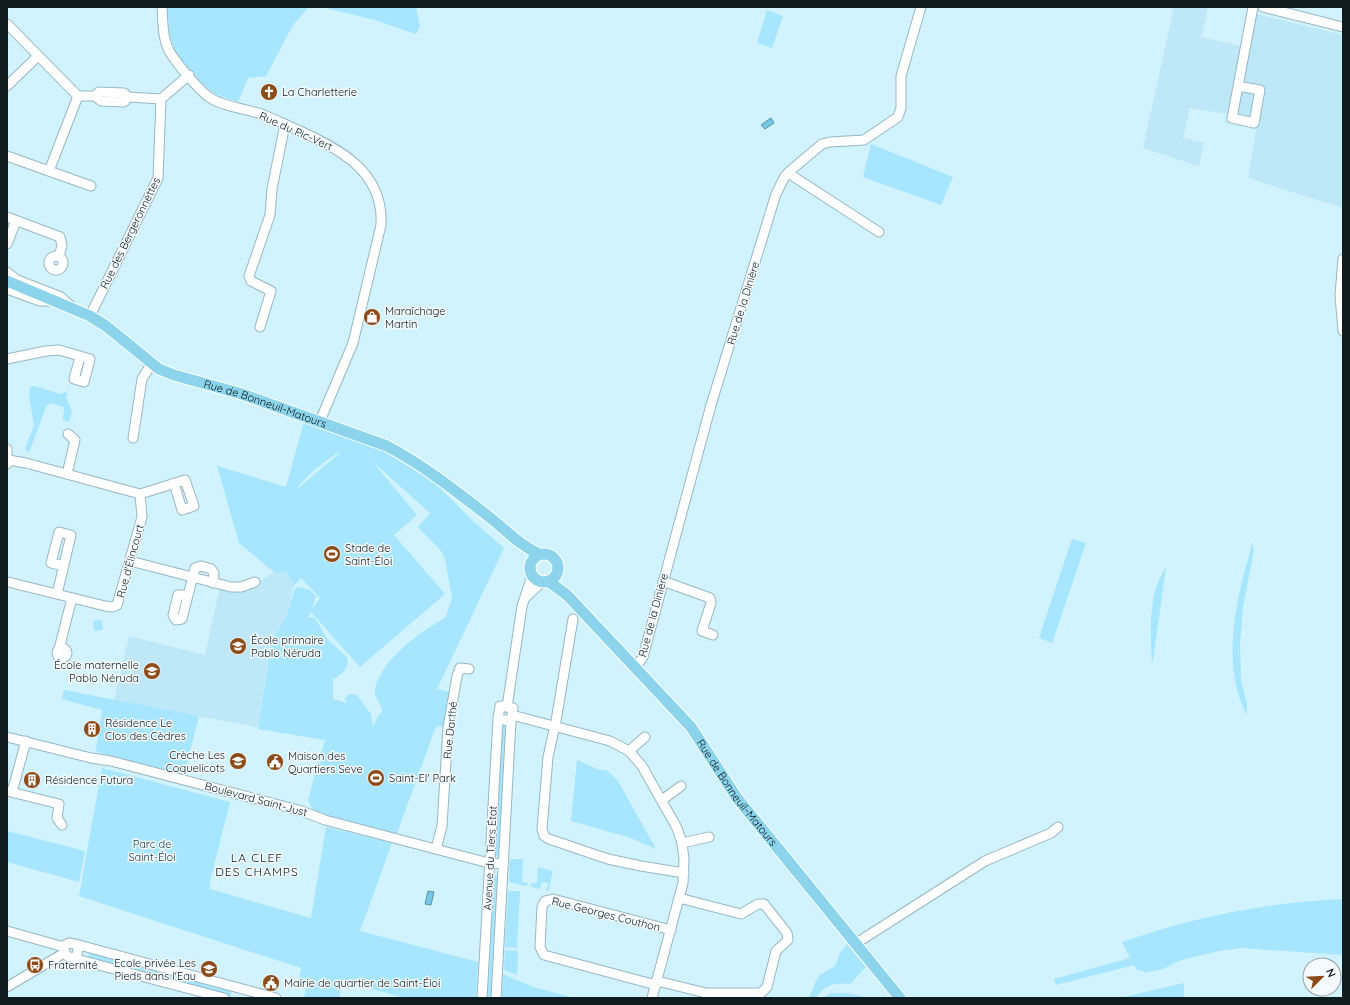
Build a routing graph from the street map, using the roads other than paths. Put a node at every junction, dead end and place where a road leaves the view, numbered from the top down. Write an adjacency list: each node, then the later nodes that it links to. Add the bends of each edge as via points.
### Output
1 (162, 7): 8 (street, Rue du Pic-Vert, via 166,45)
2 (921, 7): 16 (street, Rue de la Dinière, via 901,76 901,108 898,117 864,140 822,144)
3 (1253, 7): 10 (street)
4 (1263, 7): 6 (street)
5 (7, 24): 7 (street)
6 (1343, 27)
7 (38, 56): 9 (street); 11 (street)
8 (189, 76): 12 (street); 13 (street, Rue du Pic-Vert, via 211,98)
9 (7, 86)
10 (1238, 86)
11 (78, 96): 12 (street, via 95,96 100,101 124,102 128,97); 15 (street)
12 (161, 99): 28 (street, Rue des Bergeronnettes, via 159,174)
13 (285, 124): 29 (street, via 272,189 269,219 249,276 251,281 271,291); 34 (street, Rue du Pic-Vert, via 333,146 350,160 373,185 381,209 380,231 353,343)
14 (7, 156): 15 (street)
15 (49, 171): 17 (street)
16 (788, 173): 19 (street); 50 (street, Rue de la Dinière, via 776,194 711,405)
17 (91, 186)
18 (11, 219): 20 (street); 21 (street, via 60,238 62,246)
19 (879, 232)
20 (7, 244)
21 (59, 256)
22 (1343, 259): 30 (street, via 1340,273)
23 (7, 272): 27 (street, via 17,280 61,296)
24 (7, 281): 26 (main road, Rue de Bonneuil-Matours)
25 (7, 289): 26 (street, via 40,301)
26 (55, 301): 27 (main road, Rue de Bonneuil-Matours)
27 (73, 308): 28 (main road, Rue de Bonneuil-Matours)
28 (90, 316): 33 (main road, Rue de Bonneuil-Matours)
29 (260, 327)
30 (1343, 331)
31 (80, 356): 32 (street, via 59,350)
32 (7, 359)
33 (152, 363): 34 (main road, Rue de Bonneuil-Matours, via 159,369 182,378 242,394); 36 (street, via 142,379)
34 (320, 421): 42 (main road, Rue de Bonneuil-Matours, via 402,454 488,516)
35 (68, 434): 39 (street, via 75,440)
36 (133, 438)
37 (7, 449): 38 (street)
38 (8, 462): 39 (street)
39 (67, 474): 41 (street)
40 (174, 483): 40 (street, via 182,510 194,506 185,480); 41 (street)
41 (140, 494): 44 (street, Rue d'Élincourt, via 142,517)
42 (516, 541): 43 (main road, Rue de Bonneuil-Matours); 45 (main road, Rue de Bonneuil-Matours)
43 (540, 554): 45 (main road); 47 (main road, via 548,554 554,558 558,566)
44 (130, 561): 49 (street); 58 (street, Rue d'Élincourt, via 117,605 105,606)
45 (530, 562): 48 (main road)
46 (64, 566): 55 (street)
47 (557, 572): 52 (main road); 56 (main road, Rue de Bonneuil-Matours)
48 (532, 576): 52 (main road); 59 (street)
49 (192, 578): 53 (street); 53 (street, via 195,568 201,566 212,570); 57 (street)
50 (663, 581): 61 (street, via 710,598 711,603 702,631); 63 (street, Rue de la Dinière, via 643,657)
51 (255, 582): 53 (street, via 236,587)
52 (545, 582): 56 (main road, Rue de Bonneuil-Matours); 59 (street)
53 (213, 583)
54 (7, 584): 55 (street, Rue d'Élincourt)
55 (57, 594): 58 (street, Rue d'Élincourt)
56 (567, 594): 63 (main road, Rue de Bonneuil-Matours)
57 (187, 596)
58 (72, 598): 62 (street)
59 (525, 598): 65 (street)
60 (572, 619): 68 (street)
61 (713, 635)
62 (59, 649)
63 (636, 667): 87 (main road, Rue de Bonneuil-Matours, via 691,727 736,798)
64 (469, 669): 80 (street, Rue Darthé, via 460,668 457,676 448,728 442,826)
65 (507, 707): 66 (street, via 513,708); 67 (street, via 500,706)
66 (512, 718): 67 (street); 68 (street); 82 (street, Avenue du Tiers État)
67 (498, 719): 81 (street, Avenue du Tiers État)
68 (555, 726): 72 (street, via 610,741); 83 (street, via 545,776 542,829 544,836 608,859)
69 (7, 736): 71 (street, Boulevard Saint-Just)
70 (645, 737): 72 (street)
71 (26, 741): 74 (street); 80 (street, Boulevard Saint-Just, via 295,809 325,820)
72 (629, 751): 75 (street, via 642,766)
73 (681, 786): 75 (street)
74 (10, 792): 76 (street, via 59,804 58,818)
75 (662, 800): 79 (street)
76 (62, 826)
77 (1058, 827): 87 (street, via 1051,833 986,861)
78 (709, 837): 79 (street)
79 (682, 843): 83 (street)
80 (436, 849): 81 (street, Boulevard Saint-Just)
81 (490, 863): 82 (street, Boulevard Saint-Just); 97 (street, Avenue du Tiers État)
82 (504, 864): 98 (street, Avenue du Tiers État)
83 (684, 873): 84 (street)
84 (679, 898): 85 (street); 91 (street, Rue Georges Couthon, via 741,914 758,904 764,904 787,933 788,940 776,951 767,987 761,993 706,993)
85 (671, 930): 91 (street); 91 (street, Rue Georges Couthon, via 553,899 545,901 542,907 540,947 544,955)
86 (7, 932): 89 (street)
87 (855, 944): 100 (main road, Rue de Bonneuil-Matours)
88 (79, 945): 89 (street, via 69,943); 90 (street); 93 (street)
89 (64, 950): 90 (street); 92 (street)
90 (76, 958): 94 (street)
91 (656, 983): 99 (street)
92 (7, 987)
93 (241, 989): 95 (street); 96 (street)
94 (224, 998)
95 (238, 998)
96 (276, 998)
97 (482, 998)
98 (496, 998)
99 (652, 998)
100 (900, 998)

